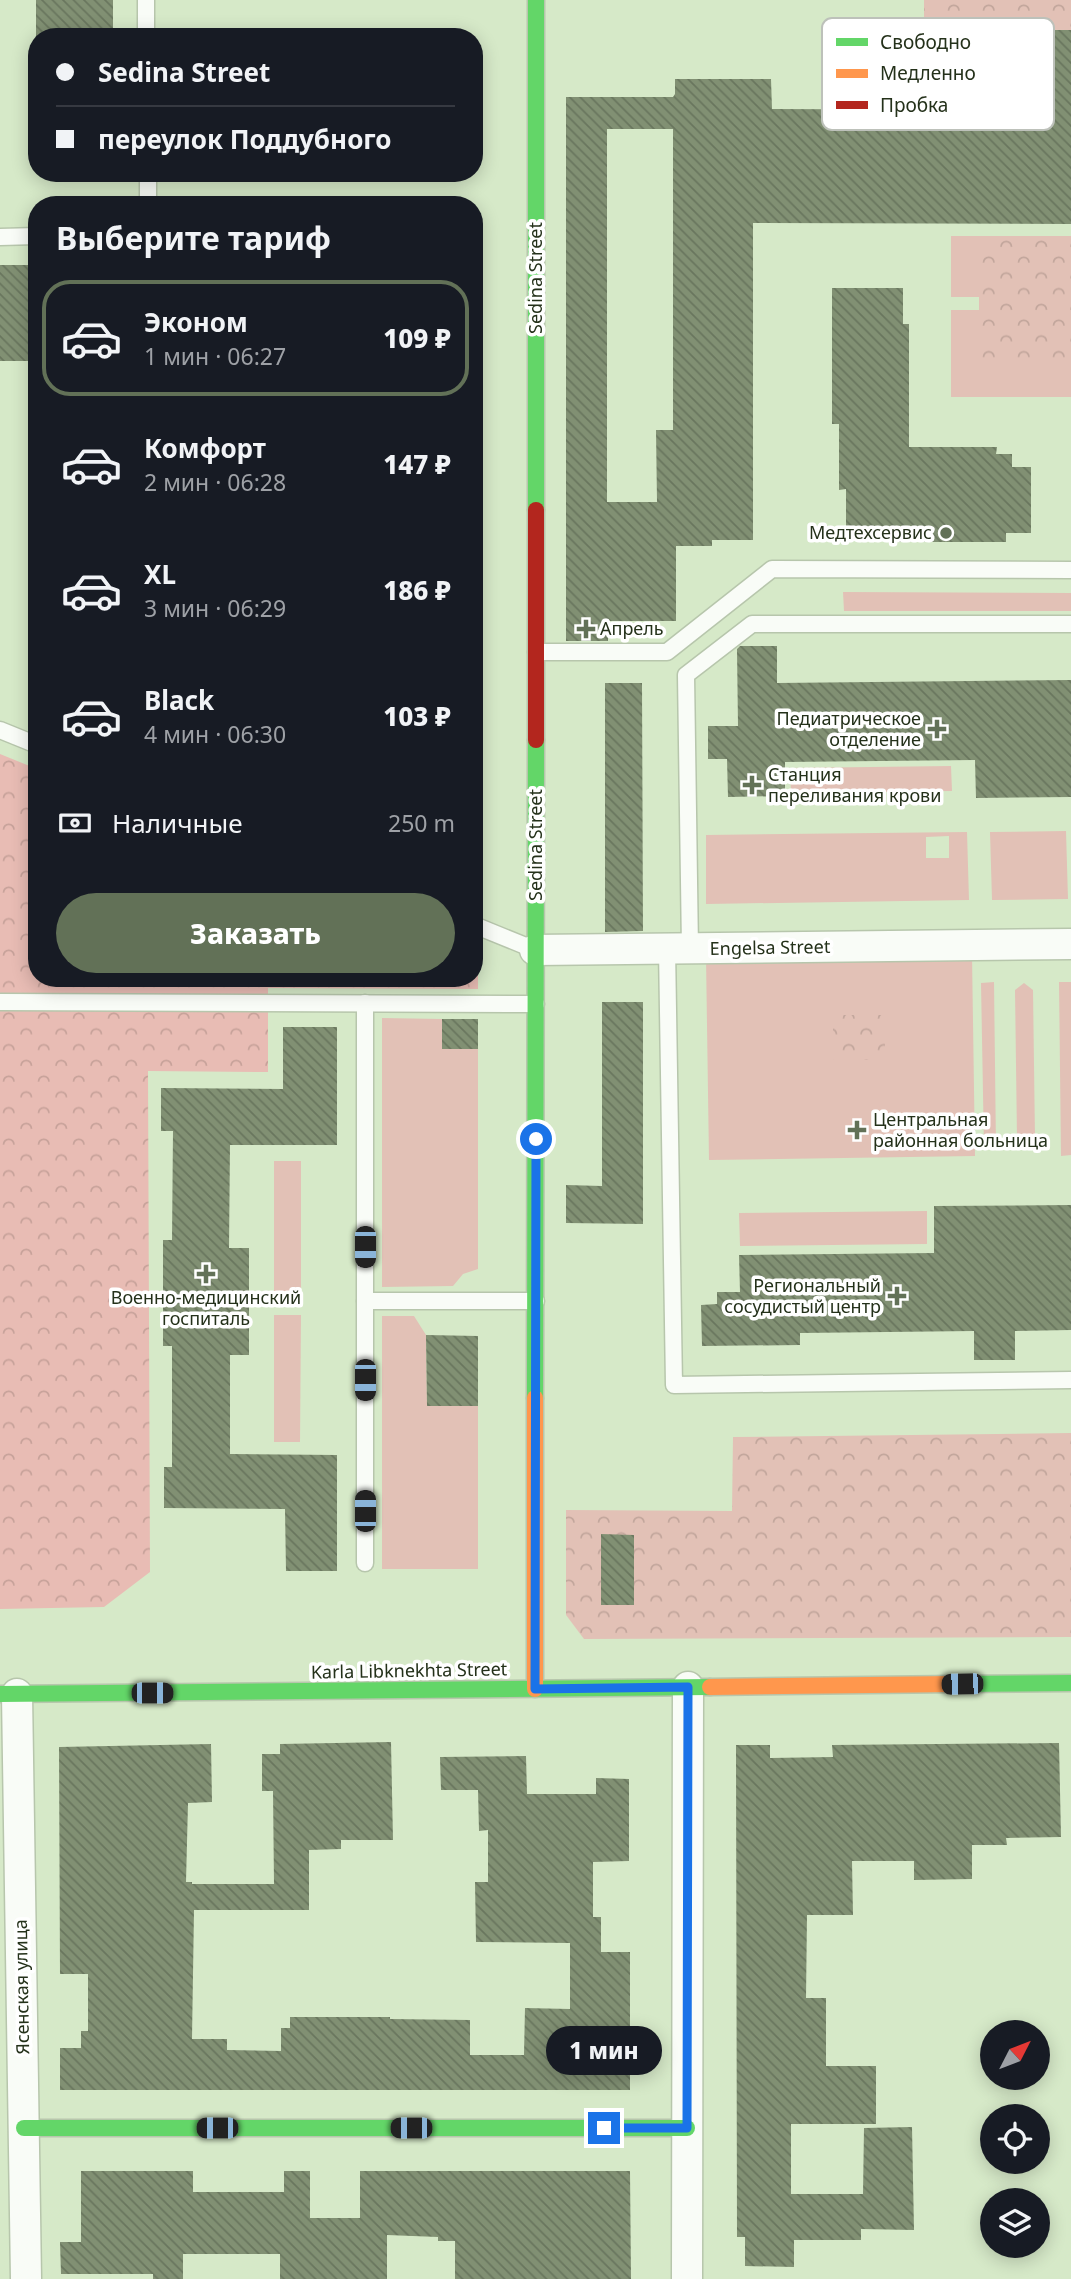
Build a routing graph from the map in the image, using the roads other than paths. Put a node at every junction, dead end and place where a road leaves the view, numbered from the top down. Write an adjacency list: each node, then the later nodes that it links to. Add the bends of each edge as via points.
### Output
1 (146, 0): 3 (lane)
2 (536, 0): 8 (street, Sedina Street)
3 (146, 28)
4 (28, 236): 5 (lane)
5 (0, 237)
6 (1071, 570): 8 (lane, via 772,569 667,652)
7 (1071, 624): 13 (lane, via 752,624 686,675)
8 (536, 652): 14 (street, Sedina Street)
9 (0, 730): 10 (lane)
10 (28, 741)
11 (483, 929): 14 (lane, Engelsa Street)
12 (1071, 944): 13 (street, Engelsa Street)
13 (679, 949): 14 (street, Engelsa Street); 20 (lane, via 674,1385)
14 (536, 950): 17 (street, Sedina Street)
15 (0, 1002): 16 (lane)
16 (365, 1003): 17 (lane); 18 (lane)
17 (536, 1004): 19 (street, Sedina Street)
18 (365, 1301): 19 (lane); 21 (lane)
19 (536, 1301): 24 (street, Sedina Street)
20 (1071, 1380)
21 (365, 1563)
22 (1071, 1683): 23 (street, Karla Libknekhta Street)
23 (688, 1687): 24 (street, Karla Libknekhta Street); 27 (street)
24 (535, 1689): 25 (street, Karla Libknekhta Street)
25 (9, 1694): 26 (street, Ясенская улица)
26 (24, 2128): 27 (street); 28 (street, Ясенская улица)
27 (687, 2128): 29 (street)
28 (26, 2279)
29 (687, 2279)

